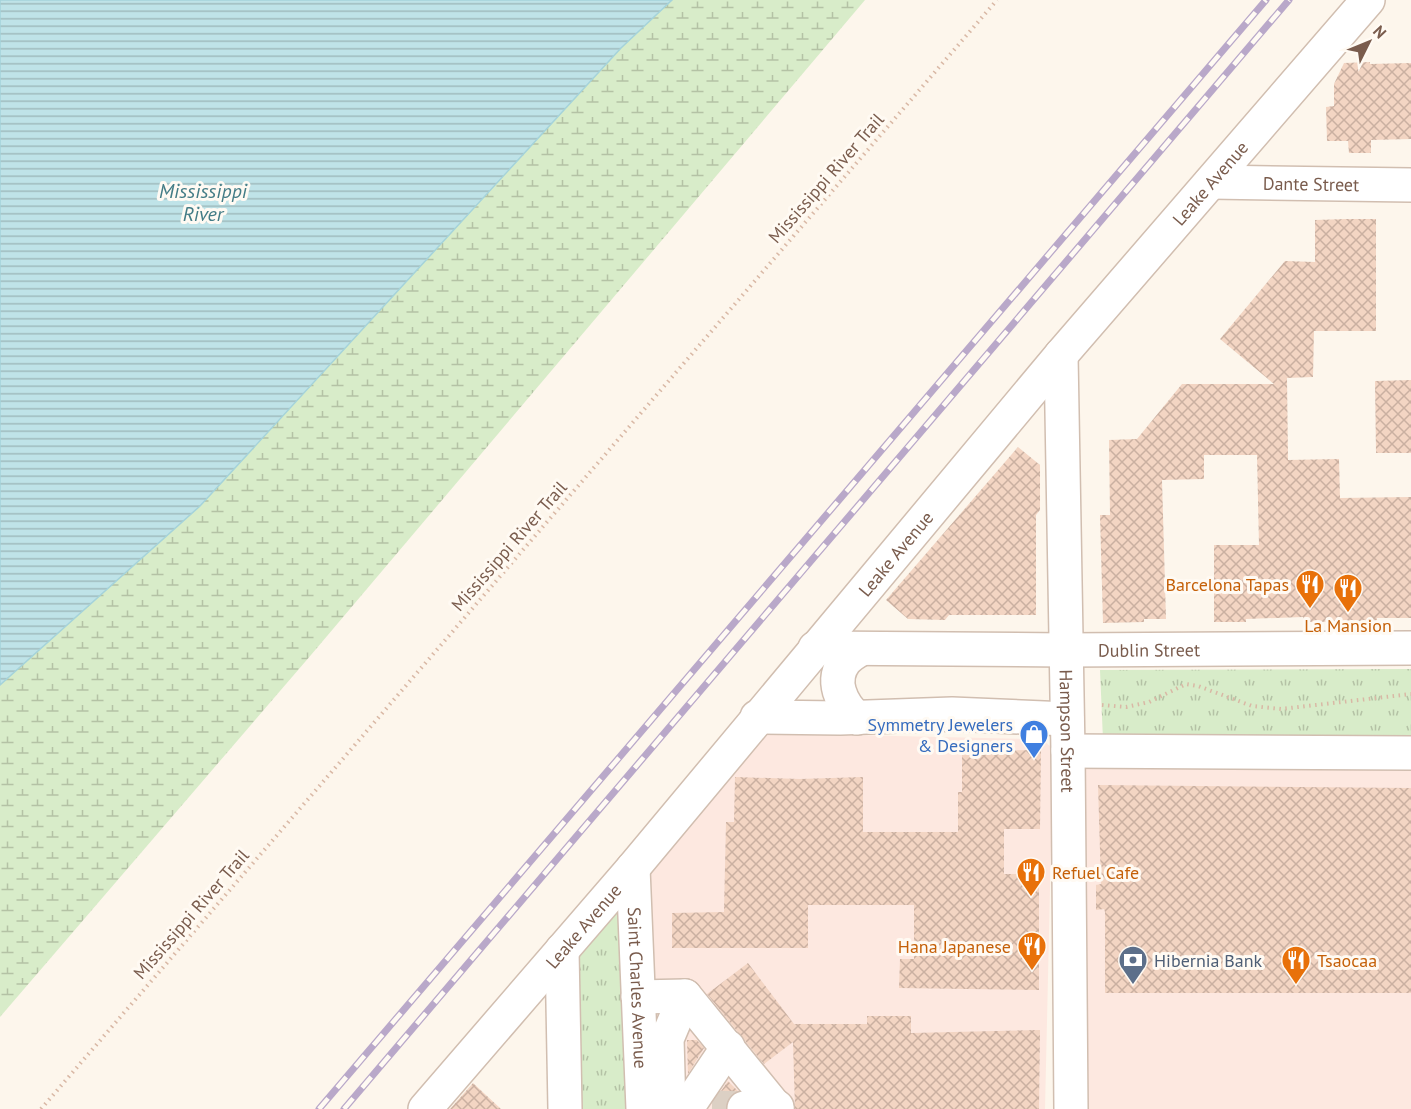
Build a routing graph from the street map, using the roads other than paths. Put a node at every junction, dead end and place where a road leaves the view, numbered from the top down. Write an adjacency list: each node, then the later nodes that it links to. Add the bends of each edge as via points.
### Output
1 (1368, 0): 2 (street, Leake Avenue)
2 (1210, 182): 3 (street, Dante Street); 4 (street, Leake Avenue)
3 (1411, 185)
4 (1061, 355): 5 (street, Leake Avenue); 8 (street, Hampson Street)
5 (815, 648): 7 (street, Dublin Street); 9 (street, Leake Avenue)
6 (1411, 648): 8 (street, Dublin Street)
7 (861, 649): 8 (street, Dublin Street); 10 (street, via 845,661 838,677 846,708)
8 (1065, 650): 11 (street, Hampson Street)
9 (758, 717): 10 (street); 14 (street, Leake Avenue)
10 (857, 718): 11 (street, via 952,714)
11 (1067, 719): 12 (street, Hampson Street)
12 (1068, 751): 13 (street); 24 (street, Hampson Street)
13 (1411, 753)
14 (633, 868): 15 (street, Leake Avenue); 17 (street, Saint Charles Avenue)
15 (562, 950): 21 (street, Leake Avenue); 22 (street)
16 (686, 996): 17 (street); 18 (street); 19 (street, via 667,1039)
17 (639, 997): 23 (street, Saint Charles Avenue)
18 (728, 1047): 19 (street); 20 (street)
19 (694, 1108): 20 (street)
20 (777, 1108)
21 (425, 1109)
22 (565, 1109)
23 (643, 1109)
24 (1071, 1109)

